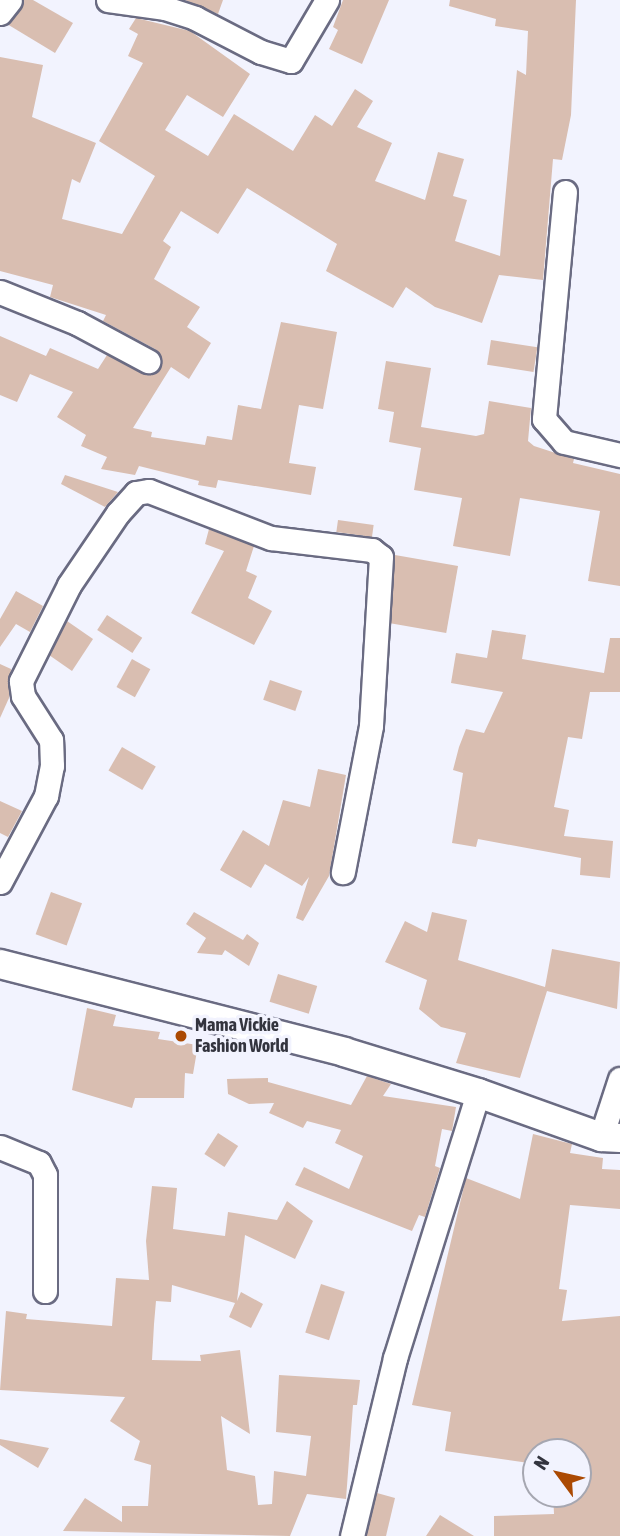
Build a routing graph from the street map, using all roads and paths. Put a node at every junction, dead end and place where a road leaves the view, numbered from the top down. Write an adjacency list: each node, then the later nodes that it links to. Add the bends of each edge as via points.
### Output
1 (10, 0): 4 (street)
2 (108, 0): 3 (street, via 165,8 291,61)
3 (327, 0)
4 (0, 13)
5 (565, 192): 8 (street, via 544,419 564,442)
6 (0, 292): 7 (street, via 77,323)
7 (148, 361)
8 (620, 455)
9 (343, 872): 10 (street, via 371,726 381,557 372,550 271,538 149,491 136,493 104,533 69,585 21,681 23,696 51,740 52,766 46,796)
10 (0, 882)
11 (0, 964): 13 (street, via 344,1052)
12 (620, 1079): 14 (street)
13 (478, 1093): 14 (street); 17 (street, via 399,1345)
14 (610, 1138)
15 (0, 1147): 16 (street, via 39,1163 45,1175)
16 (46, 1291)
17 (352, 1536)

